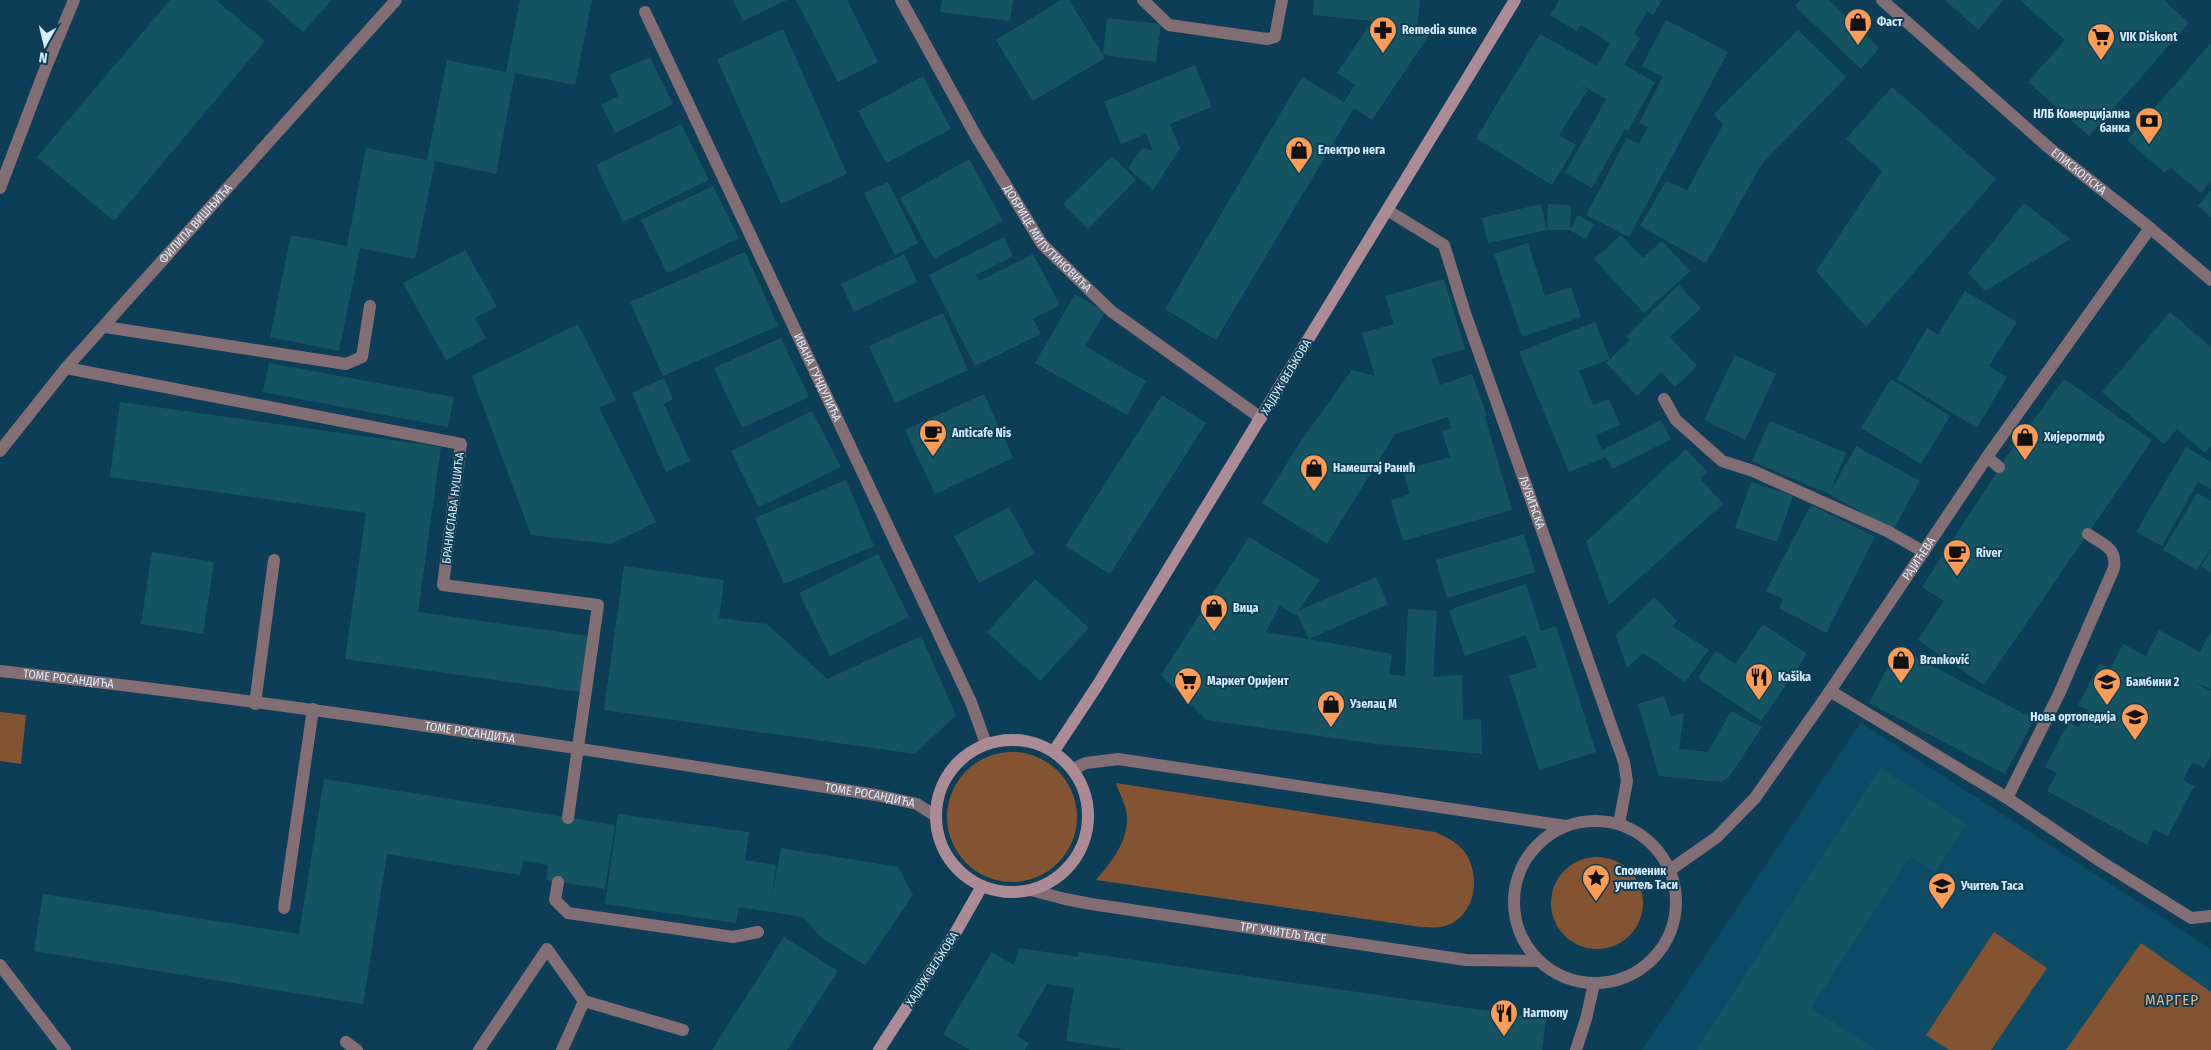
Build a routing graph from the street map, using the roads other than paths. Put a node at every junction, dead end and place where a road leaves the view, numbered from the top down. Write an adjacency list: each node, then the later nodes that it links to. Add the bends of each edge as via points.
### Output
1 (74, 0): 9 (street)
2 (396, 0): 14 (street, ФИЛИПА ВИШЊИЋА)
3 (901, 0): 17 (street, ДОБРИЦЕ МИЛУТИНОВИЋА, via 976,136 1042,244 1111,311)
4 (1143, 0): 5 (street, via 1170,25 1267,40 1275,37)
5 (1282, 0)
6 (1515, 0): 10 (street, ХАЈДУК ВЕЉКОВА)
7 (1882, 0): 11 (street, ЕПИСКОПСКА, via 2048,147)
8 (645, 12): 28 (street, ИВАНА ГУНДУЛИЋА, via 971,702)
9 (0, 188)
10 (1387, 210): 17 (street, ХАЈДУК ВЕЉКОВА); 35 (street, ЉУБИЋСКА, via 1444,245 1468,322 1624,762 1627,781)
11 (2150, 228): 12 (street, ЕПИСКОПСКА); 19 (street, РАЈИЋЕВА)
12 (2211, 280)
13 (370, 306): 14 (street, via 362,357 346,364)
14 (104, 327): 15 (street, ФИЛИПА ВИШЊИЋА)
15 (66, 368): 18 (street, ФИЛИПА ВИШЊИЋА); 29 (street, БРАНИСЛАВА НУШИЋА, via 461,444 444,585 598,605)
16 (1664, 399): 22 (street, via 1676,420 1722,461 1753,471 1887,531)
17 (1261, 418): 30 (street, ХАЈДУК ВЕЉКОВА)
18 (0, 450)
19 (1987, 457): 20 (street); 22 (street, РАЈИЋЕВА)
20 (1999, 467)
21 (2088, 534): 32 (street, via 2112,551 2114,568 2059,694)
22 (1924, 552): 25 (street, РАЈИЋЕВА)
23 (274, 560): 26 (street)
24 (0, 671): 26 (street, ТОМЕ РОСАНДИЋА)
25 (1830, 690): 32 (street); 37 (street, РАЈИЋЕВА, via 1755,798 1717,837)
26 (255, 704): 27 (street, ТОМЕ РОСАНДИЋА)
27 (313, 709): 29 (street, ТОМЕ РОСАНДИЋА); 41 (street)
28 (986, 744): 30 (street, via 1009,739 1032,742); 33 (street, via 965,755 949,771 938,792)
29 (578, 748): 33 (street, ТОМЕ РОСАНДИЋА, via 876,795 917,804); 34 (street)
30 (1054, 751): 31 (street)
31 (1072, 769): 36 (street, via 1086,763 1118,759); 40 (street, via 1084,791 1089,816 1085,840 1073,862 1054,880)
32 (2008, 798): 42 (street, via 2191,918)
33 (934, 815): 39 (street, via 938,838 947,858 963,875)
34 (568, 818)
35 (1619, 824): 36 (street, via 1592,820); 37 (street, via 1640,834 1658,850)
36 (1566, 826): 44 (street, via 1545,837 1529,854 1518,874 1513,898 1515,921 1524,943)
37 (1670, 870): 46 (street, via 1676,896 1675,914 1663,947 1645,967 1621,980)
38 (558, 882): 43 (street, via 555,900 568,913 732,937)
39 (982, 886): 40 (street, via 1006,892); 54 (street, ХАЈДУК ВЕЉКОВА, via 958,930)
40 (1031, 890): 44 (street, ТРГ УЧИТЕЉ ТАСЕ, via 1091,904 1452,958)
41 (284, 908)
42 (2211, 916)
43 (758, 932)
44 (1538, 961): 46 (street, via 1555,974)
45 (1, 971): 50 (street)
46 (1594, 984): 55 (street)
47 (584, 1001): 48 (street); 52 (street, via 547,949); 53 (street)
48 (683, 1030)
49 (346, 1042): 51 (street)
50 (65, 1050)
51 (357, 1050)
52 (479, 1050)
53 (562, 1050)
54 (879, 1050)
55 (1576, 1050)

